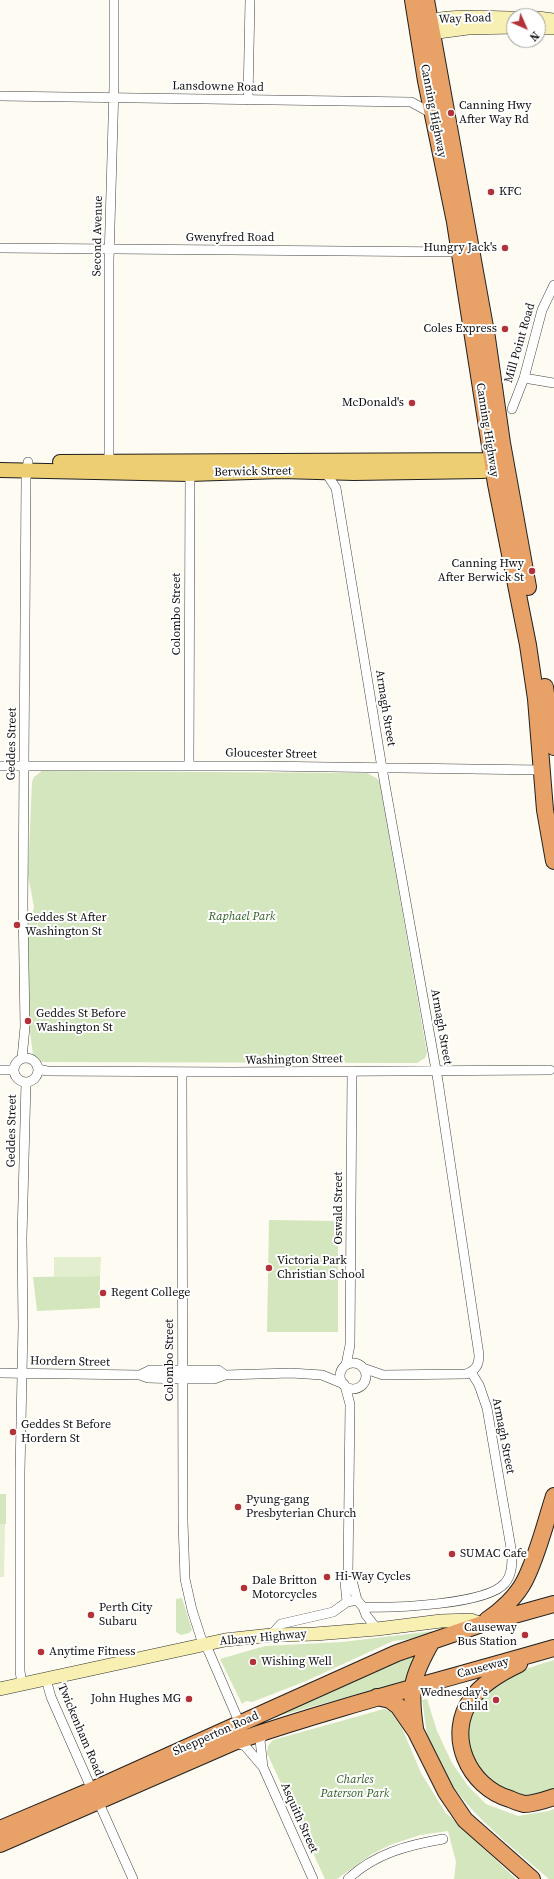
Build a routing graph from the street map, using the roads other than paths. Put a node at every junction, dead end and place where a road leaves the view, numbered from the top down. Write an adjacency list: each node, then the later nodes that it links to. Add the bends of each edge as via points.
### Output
1 (114, 0): 9 (street, Second Avenue)
2 (250, 0): 10 (street)
3 (413, 0): 7 (highway, Canning Highway)
4 (426, 0): 7 (highway, Canning Highway)
5 (506, 18): 7 (main road, Way Road, via 463,17)
6 (506, 27): 7 (main road, Way Road)
7 (425, 28): 11 (highway, Canning Highway); 20 (highway, Canning Highway, via 488,345)
8 (0, 96): 9 (street, Lansdowne Road)
9 (114, 98): 10 (street, Lansdowne Road); 13 (street, Second Avenue)
10 (248, 100): 11 (street, Lansdowne Road, via 411,102)
11 (433, 114): 14 (highway, Canning Highway)
12 (0, 248): 13 (street, Gwenyfred Road)
13 (109, 249): 14 (street, Gwenyfred Road); 22 (street, Second Avenue)
14 (460, 252): 20 (highway, Canning Highway)
15 (554, 285): 16 (street, Mill Point Road, via 542,310)
16 (524, 378): 17 (street); 18 (street, Mill Point Road)
17 (554, 383)
18 (512, 409)
19 (0, 461): 21 (main road, Berwick Street)
20 (499, 464): 23 (main road, Berwick Street); 26 (main road, Berwick Street); 28 (highway, Canning Highway, via 538,646); 33 (highway, Canning Highway, via 536,699)
21 (27, 466): 22 (main road, Berwick Street); 24 (main road, Berwick Street); 30 (street, Geddes Street)
22 (109, 467): 23 (main road, Berwick Street)
23 (190, 468): 25 (main road, Berwick Street); 31 (street, Colombo Street)
24 (0, 470)
25 (326, 473): 26 (main road, Berwick Street); 27 (street, Armagh Street)
26 (344, 473): 27 (street)
27 (336, 488): 32 (street, Armagh Street)
28 (554, 747)
29 (0, 766): 30 (street, Gloucester Street)
30 (24, 766): 31 (street, Gloucester Street); 36 (street, Geddes Street)
31 (189, 766): 32 (street, Gloucester Street)
32 (382, 768): 33 (street, Gloucester Street); 45 (street, Armagh Street)
33 (542, 770): 34 (highway, Canning Highway)
34 (550, 815): 35 (highway, Canning Highway)
35 (554, 861)
36 (25, 1027): 37 (street, Geddes Street); 38 (street, Geddes Street)
37 (22, 1058): 38 (street); 41 (street, via 15,1064)
38 (33, 1060): 39 (street)
39 (38, 1069): 44 (street, Washington Street); 46 (street, via 34,1078)
40 (0, 1070): 41 (street)
41 (14, 1070): 46 (street, via 16,1077)
42 (550, 1070): 45 (street, Washington Street)
43 (352, 1071): 44 (street, Washington Street); 45 (street, Washington Street); 47 (street, Oswald Street)
44 (182, 1072): 53 (street, Colombo Street)
45 (436, 1072): 50 (street, Armagh Street, via 479,1355 479,1362)
46 (26, 1082): 52 (street, Geddes Street, via 22,1192)
47 (350, 1345): 48 (street, Oswald Street); 49 (street, Oswald Street)
48 (361, 1366): 49 (street, via 351,1362); 55 (street); 56 (street, via 366,1377)
49 (344, 1367): 54 (street, Hordern Street); 57 (street, via 340,1375)
50 (471, 1372): 55 (street); 64 (street, Armagh Street, via 479,1385 487,1408 512,1565 506,1583 490,1594 425,1604)
51 (0, 1373): 52 (street, Hordern Street)
52 (22, 1373): 53 (street, Hordern Street, via 140,1375 148,1378); 72 (street, Geddes Street)
53 (182, 1375): 54 (street, Hordern Street, via 214,1379 225,1375); 69 (street, Colombo Street, via 185,1579 192,1610)
54 (322, 1375): 57 (street, Hordern Street)
55 (383, 1375): 56 (street)
56 (362, 1384): 57 (street, via 351,1388); 58 (street)
57 (344, 1385): 58 (street)
58 (350, 1404): 60 (street)
59 (554, 1496): 65 (highway, via 524,1582 496,1614)
60 (348, 1574): 61 (street); 62 (street, via 345,1582)
61 (357, 1600): 62 (street); 64 (street)
62 (347, 1602): 67 (street, via 333,1612 281,1624)
63 (554, 1604): 65 (highway)
64 (363, 1607): 66 (street)
65 (482, 1624): 66 (main road, Albany Highway, via 471,1620 441,1620); 68 (highway)
66 (377, 1629): 67 (main road, Albany Highway)
67 (271, 1635): 69 (main road, Albany Highway)
68 (432, 1641): 73 (highway, via 420,1663); 76 (highway, Shepperton Road, via 398,1653)
69 (205, 1644): 71 (main road, Albany Highway); 76 (street)
70 (552, 1649): 73 (highway, Causeway); 82 (highway, via 510,1668 481,1687 465,1712 460,1736 466,1762 475,1776 501,1797 524,1804 542,1802)
71 (46, 1680): 72 (main road, Albany Highway); 81 (street, Twickenham Road)
72 (22, 1684): 74 (main road, Albany Highway)
73 (412, 1687): 75 (highway, Shepperton Road); 78 (highway)
74 (0, 1689)
75 (377, 1697): 77 (highway, Shepperton Road); 78 (highway, via 390,1700 398,1706)
76 (240, 1724): 81 (highway, Shepperton Road)
77 (269, 1730): 79 (highway, Shepperton Road); 80 (street, Asquith Street, via 260,1740)
78 (416, 1732): 89 (highway, via 455,1807 465,1820)
79 (234, 1742): 80 (street, Asquith Street, via 245,1746); 81 (highway, Shepperton Road)
80 (263, 1767): 87 (street, Asquith Street)
81 (95, 1795): 83 (highway, Shepperton Road); 85 (highway, Shepperton Road); 86 (street, Twickenham Road)
82 (554, 1797)
83 (0, 1829)
84 (443, 1839): 88 (street, via 414,1844 386,1854)
85 (0, 1844)
86 (133, 1879)
87 (313, 1879)
88 (348, 1879)
89 (532, 1879)

